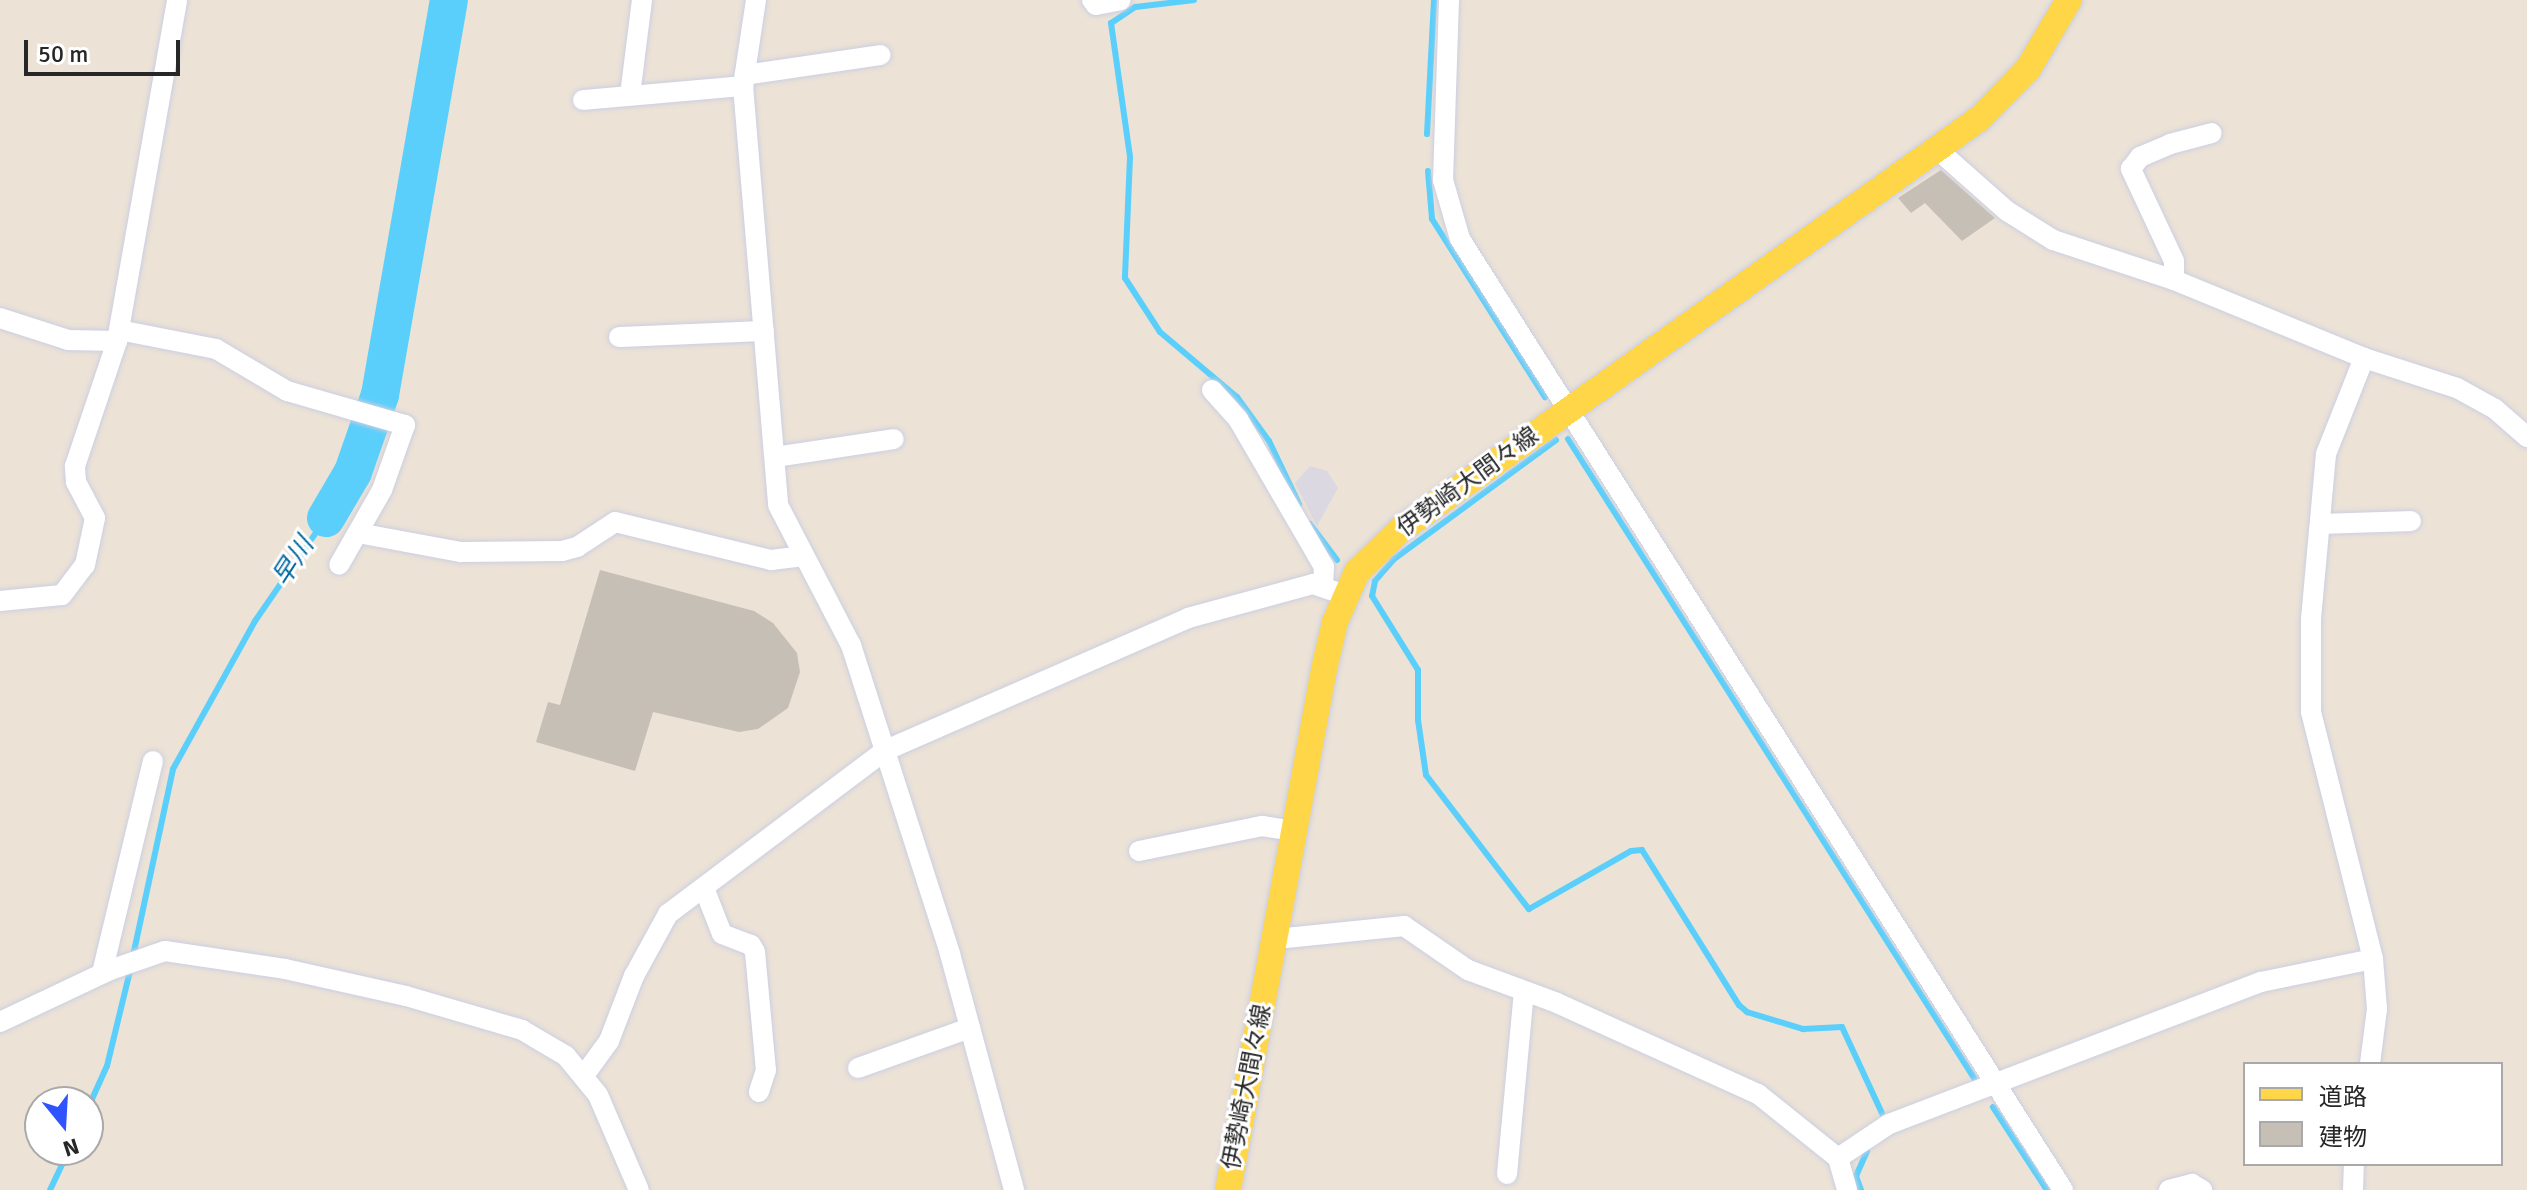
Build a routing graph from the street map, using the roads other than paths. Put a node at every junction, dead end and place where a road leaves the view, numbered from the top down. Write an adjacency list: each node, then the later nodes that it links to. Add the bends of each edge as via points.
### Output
1 (177, 0): 17 (street)
2 (642, 0): 10 (street)
3 (756, 0): 9 (street)
4 (1092, 0): 5 (street, via 1096,5)
5 (1121, 0)
6 (1449, 0): 21 (street, via 1443,153 1447,203 1471,258)
7 (2069, 0): 13 (main road, 伊勢崎大間々線, via 2045,45 2013,86)
8 (881, 55): 9 (street)
9 (744, 81): 10 (street); 16 (street)
10 (630, 95): 11 (street)
11 (583, 100)
12 (2212, 133): 14 (street, via 2140,157 2131,169 2174,261)
13 (1938, 150): 14 (street, via 1954,169 2053,240); 21 (main road, 伊勢崎大間々線)
14 (2174, 280): 19 (street)
15 (0, 318): 17 (street, via 68,340)
16 (764, 331): 18 (street); 24 (street)
17 (118, 336): 27 (street, via 216,349 287,391 405,425 400,447); 31 (street, via 75,466 76,482 95,518 85,565 62,595)
18 (619, 337)
19 (2364, 358): 22 (street, via 2457,388 2495,409); 26 (street, via 2326,454)
20 (1212, 390): 30 (street, via 1238,419)
21 (1571, 409): 30 (main road, 伊勢崎大間々線, via 1383,543); 46 (street)
22 (2527, 437)
23 (894, 439): 24 (street)
24 (775, 457): 28 (street, via 778,505)
25 (2411, 521): 26 (street)
26 (2321, 524): 38 (street, via 2311,619 2314,738 2346,842)
27 (358, 533): 28 (street, via 461,552 562,551 615,522 771,560); 29 (street)
28 (804, 556): 32 (street, via 840,618)
29 (339, 565)
30 (1334, 590): 32 (street, via 1289,589 1188,618); 34 (main road, 伊勢崎大間々線)
31 (0, 601)
32 (884, 751): 36 (street); 42 (street)
33 (153, 761): 39 (street)
34 (1295, 831): 35 (street, via 1262,826); 37 (main road, 伊勢崎大間々線)
35 (1139, 851)
36 (704, 888): 45 (street, via 668,914 650,941 609,1041); 47 (street, via 722,934 751,945 755,952 766,1070)
37 (1276, 939): 40 (street, via 1404,926 1468,970); 53 (main road, 伊勢崎大間々線)
38 (2373, 959): 43 (street, via 2377,1009); 46 (street, via 2261,982)
39 (106, 972): 41 (street); 45 (street, via 156,953 177,951 285,969 406,996 522,1030)
40 (1524, 992): 48 (street, via 1758,1094); 50 (street)
41 (0, 1022)
42 (970, 1028): 44 (street); 52 (street)
43 (2370, 1062)
44 (858, 1068)
45 (585, 1074): 51 (street)
46 (1997, 1087): 48 (street, via 1889,1124); 55 (street)
47 (759, 1092)
48 (1838, 1158): 54 (street)
49 (2354, 1166): 58 (street)
50 (1507, 1174)
51 (639, 1190)
52 (1014, 1190)
53 (1228, 1190)
54 (1847, 1190)
55 (2063, 1190)
56 (2169, 1190): 57 (street, via 2192,1184)
57 (2202, 1190)
58 (2353, 1190)

